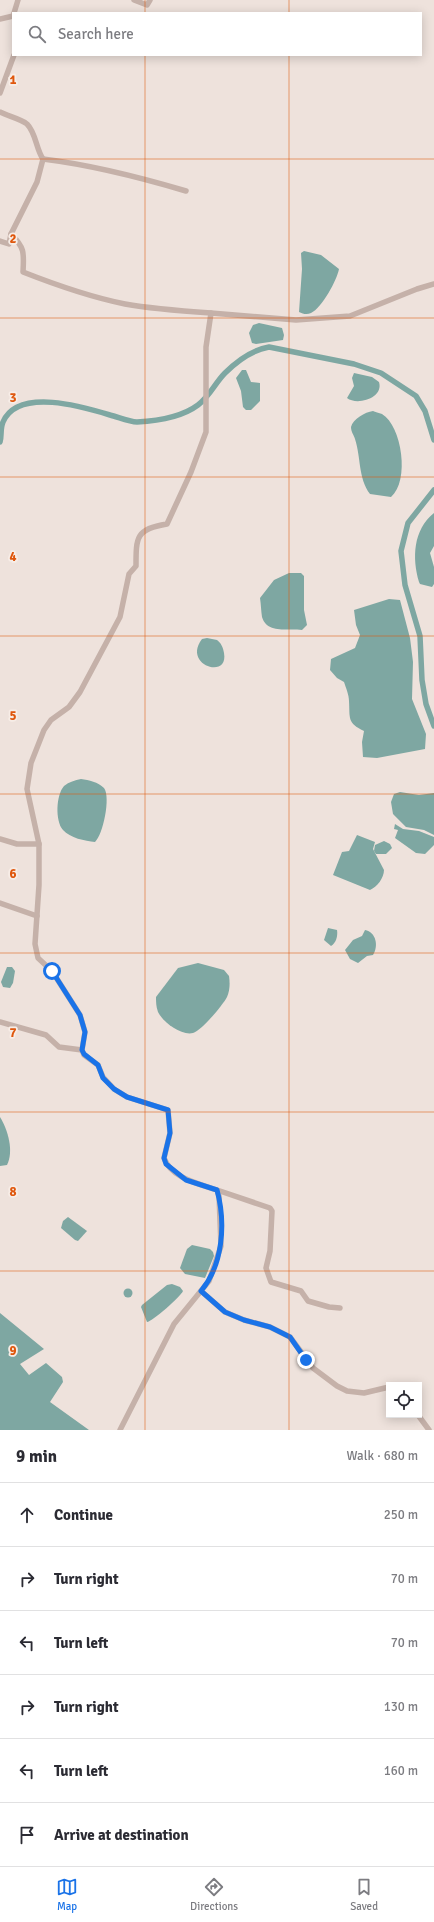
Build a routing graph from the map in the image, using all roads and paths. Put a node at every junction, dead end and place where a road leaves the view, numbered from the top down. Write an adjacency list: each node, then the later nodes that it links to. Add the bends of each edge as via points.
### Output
1 (18, 0): 4 (street)
2 (134, 0): 3 (street, via 148,5)
3 (150, 0)
4 (14, 12)
5 (12, 16): 6 (street)
6 (0, 19)
7 (14, 56): 8 (street)
8 (0, 93)
9 (0, 112): 10 (street, via 26,123)
10 (43, 159): 11 (street, via 130,174); 12 (street, via 37,182)
11 (186, 191)
12 (12, 234): 13 (street, via 9,244); 15 (street, via 24,251 23,272 80,292 125,304)
13 (0, 241)
14 (434, 284): 15 (street, via 350,316 296,320)
15 (211, 314): 17 (street, via 206,347 206,432 191,472 167,524 151,527 141,533 136,544 136,566 129,574 120,617 80,692 69,707 51,720 44,730 31,763 27,789)
16 (0, 839): 17 (street, via 17,844)
17 (39, 844): 19 (street)
18 (0, 903): 19 (street)
19 (37, 916): 21 (street, via 35,944 38,958 52,971 80,1015 85,1032)
20 (0, 1022): 21 (street, via 46,1035 59,1047)
21 (82, 1050): 22 (street, via 98,1065 103,1078 114,1089 127,1097 168,1110 170,1133 164,1158 166,1164 186,1180)
22 (217, 1190): 23 (street, via 221,1246 209,1281); 24 (street, via 270,1208 272,1211 270,1251 266,1268 271,1282 301,1291 308,1301)
23 (201, 1291): 25 (street, via 225,1312 270,1327 290,1337 312,1368 337,1386 347,1391 364,1392); 27 (street, via 174,1324)
24 (340, 1308)
25 (386, 1388)
26 (420, 1418): 28 (street)
27 (120, 1430)
28 (429, 1430)

